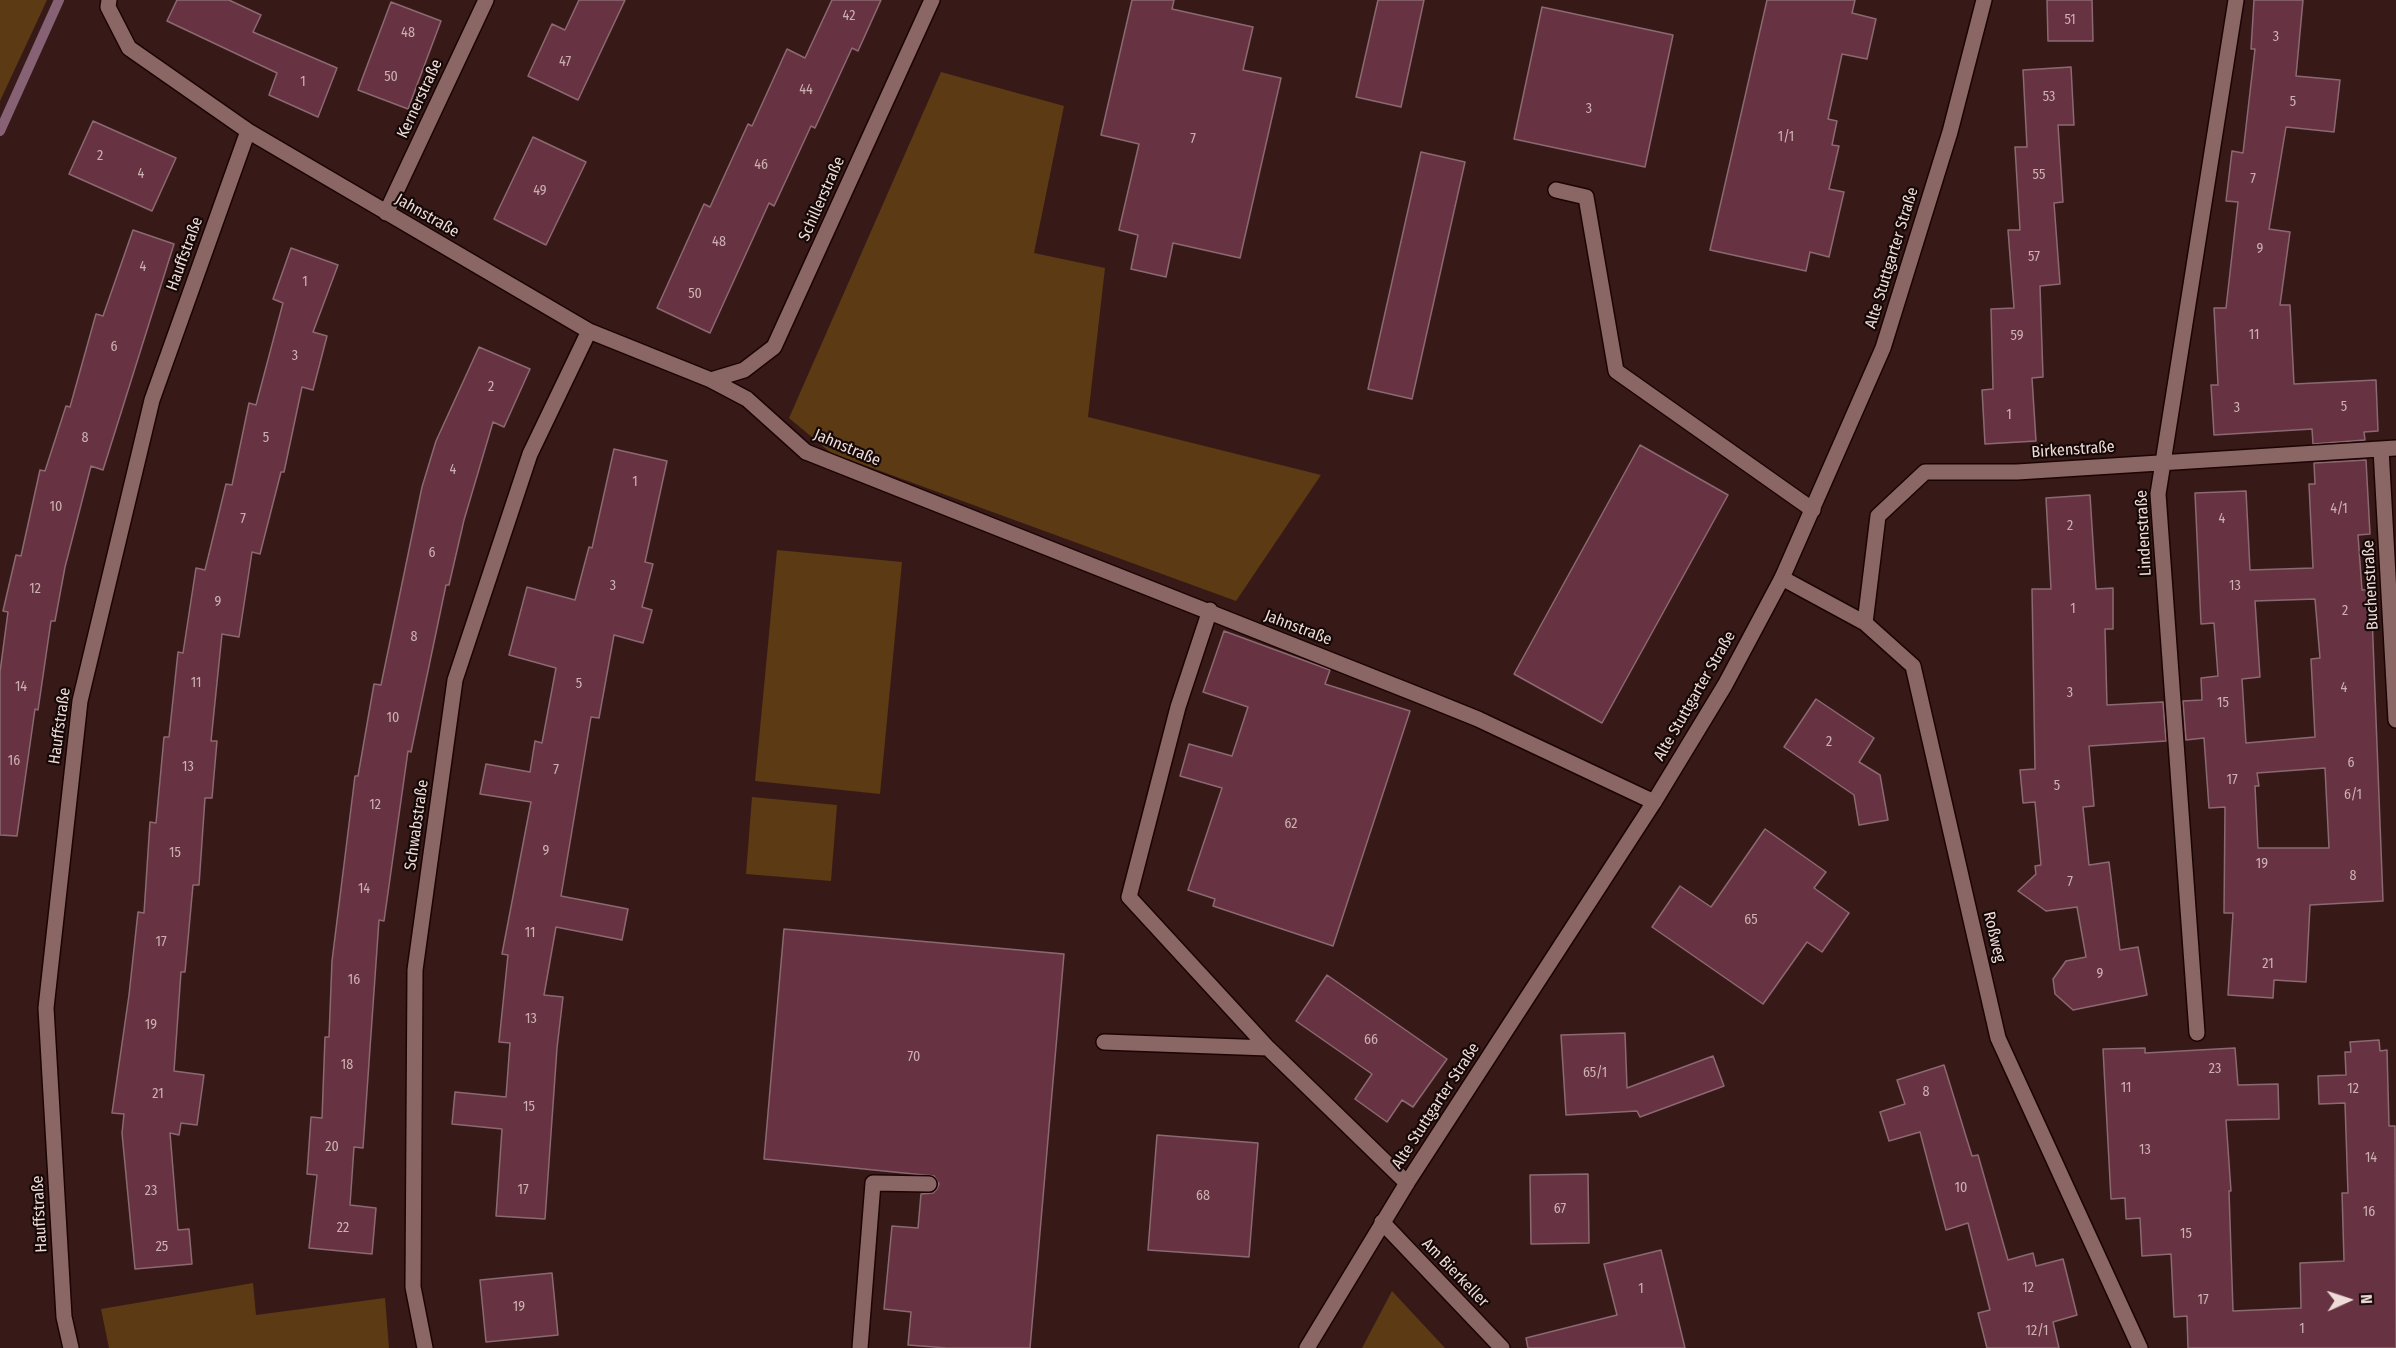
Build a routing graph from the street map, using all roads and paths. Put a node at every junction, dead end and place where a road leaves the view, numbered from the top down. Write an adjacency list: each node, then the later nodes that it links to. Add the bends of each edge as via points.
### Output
1 (109, 0): 6 (street, Jahnstraße, via 108,7 129,48)
2 (486, 0): 8 (street, Kernerstraße)
3 (932, 0): 10 (street, Schillerstraße, via 774,348 744,370)
4 (1984, 0): 13 (street, Alte Stuttgarter Straße, via 1950,132 1882,348)
5 (2236, 0): 12 (street, Lindenstraße)
6 (248, 131): 8 (street, Jahnstraße); 25 (street, Hauffstraße, via 152,399 80,701 46,1008 64,1317)
7 (1556, 190): 13 (street, via 1586,197 1616,371)
8 (387, 213): 9 (street, Jahnstraße)
9 (589, 331): 10 (street, Jahnstraße); 26 (street, Schwabstraße, via 531,454 455,680 415,970 413,1287)
10 (711, 380): 15 (street, Jahnstraße, via 747,399 806,453)
11 (2389, 449): 12 (street, Birkenstraße); 17 (street, Buchenstraße)
12 (2162, 462): 16 (street, Birkenstraße, via 2018,472 1925,472 1878,516); 19 (street, Lindenstraße, via 2158,494)
13 (1813, 510): 14 (street, Alte Stuttgarter Straße)
14 (1782, 578): 16 (street, Roßweg); 18 (street, Alte Stuttgarter Straße, via 1725,685)
15 (1210, 610): 18 (street, Jahnstraße, via 1478,719); 21 (street, via 1178,707 1129,897)
16 (1865, 624): 30 (street, Roßweg, via 1913,666 1998,1038)
17 (2396, 720)
18 (1654, 802): 22 (street, Alte Stuttgarter Straße)
19 (2197, 1033)
20 (1104, 1042): 21 (street)
21 (1268, 1048): 22 (street)
22 (1407, 1183): 24 (street, Alte Stuttgarter Straße)
23 (929, 1184): 27 (street, via 873,1183)
24 (1382, 1222): 28 (street, Alte Stuttgarter Straße); 29 (street, Am Bierkeller)
25 (71, 1348)
26 (425, 1348)
27 (860, 1348)
28 (1306, 1348)
29 (1502, 1348)
30 (2140, 1348)

